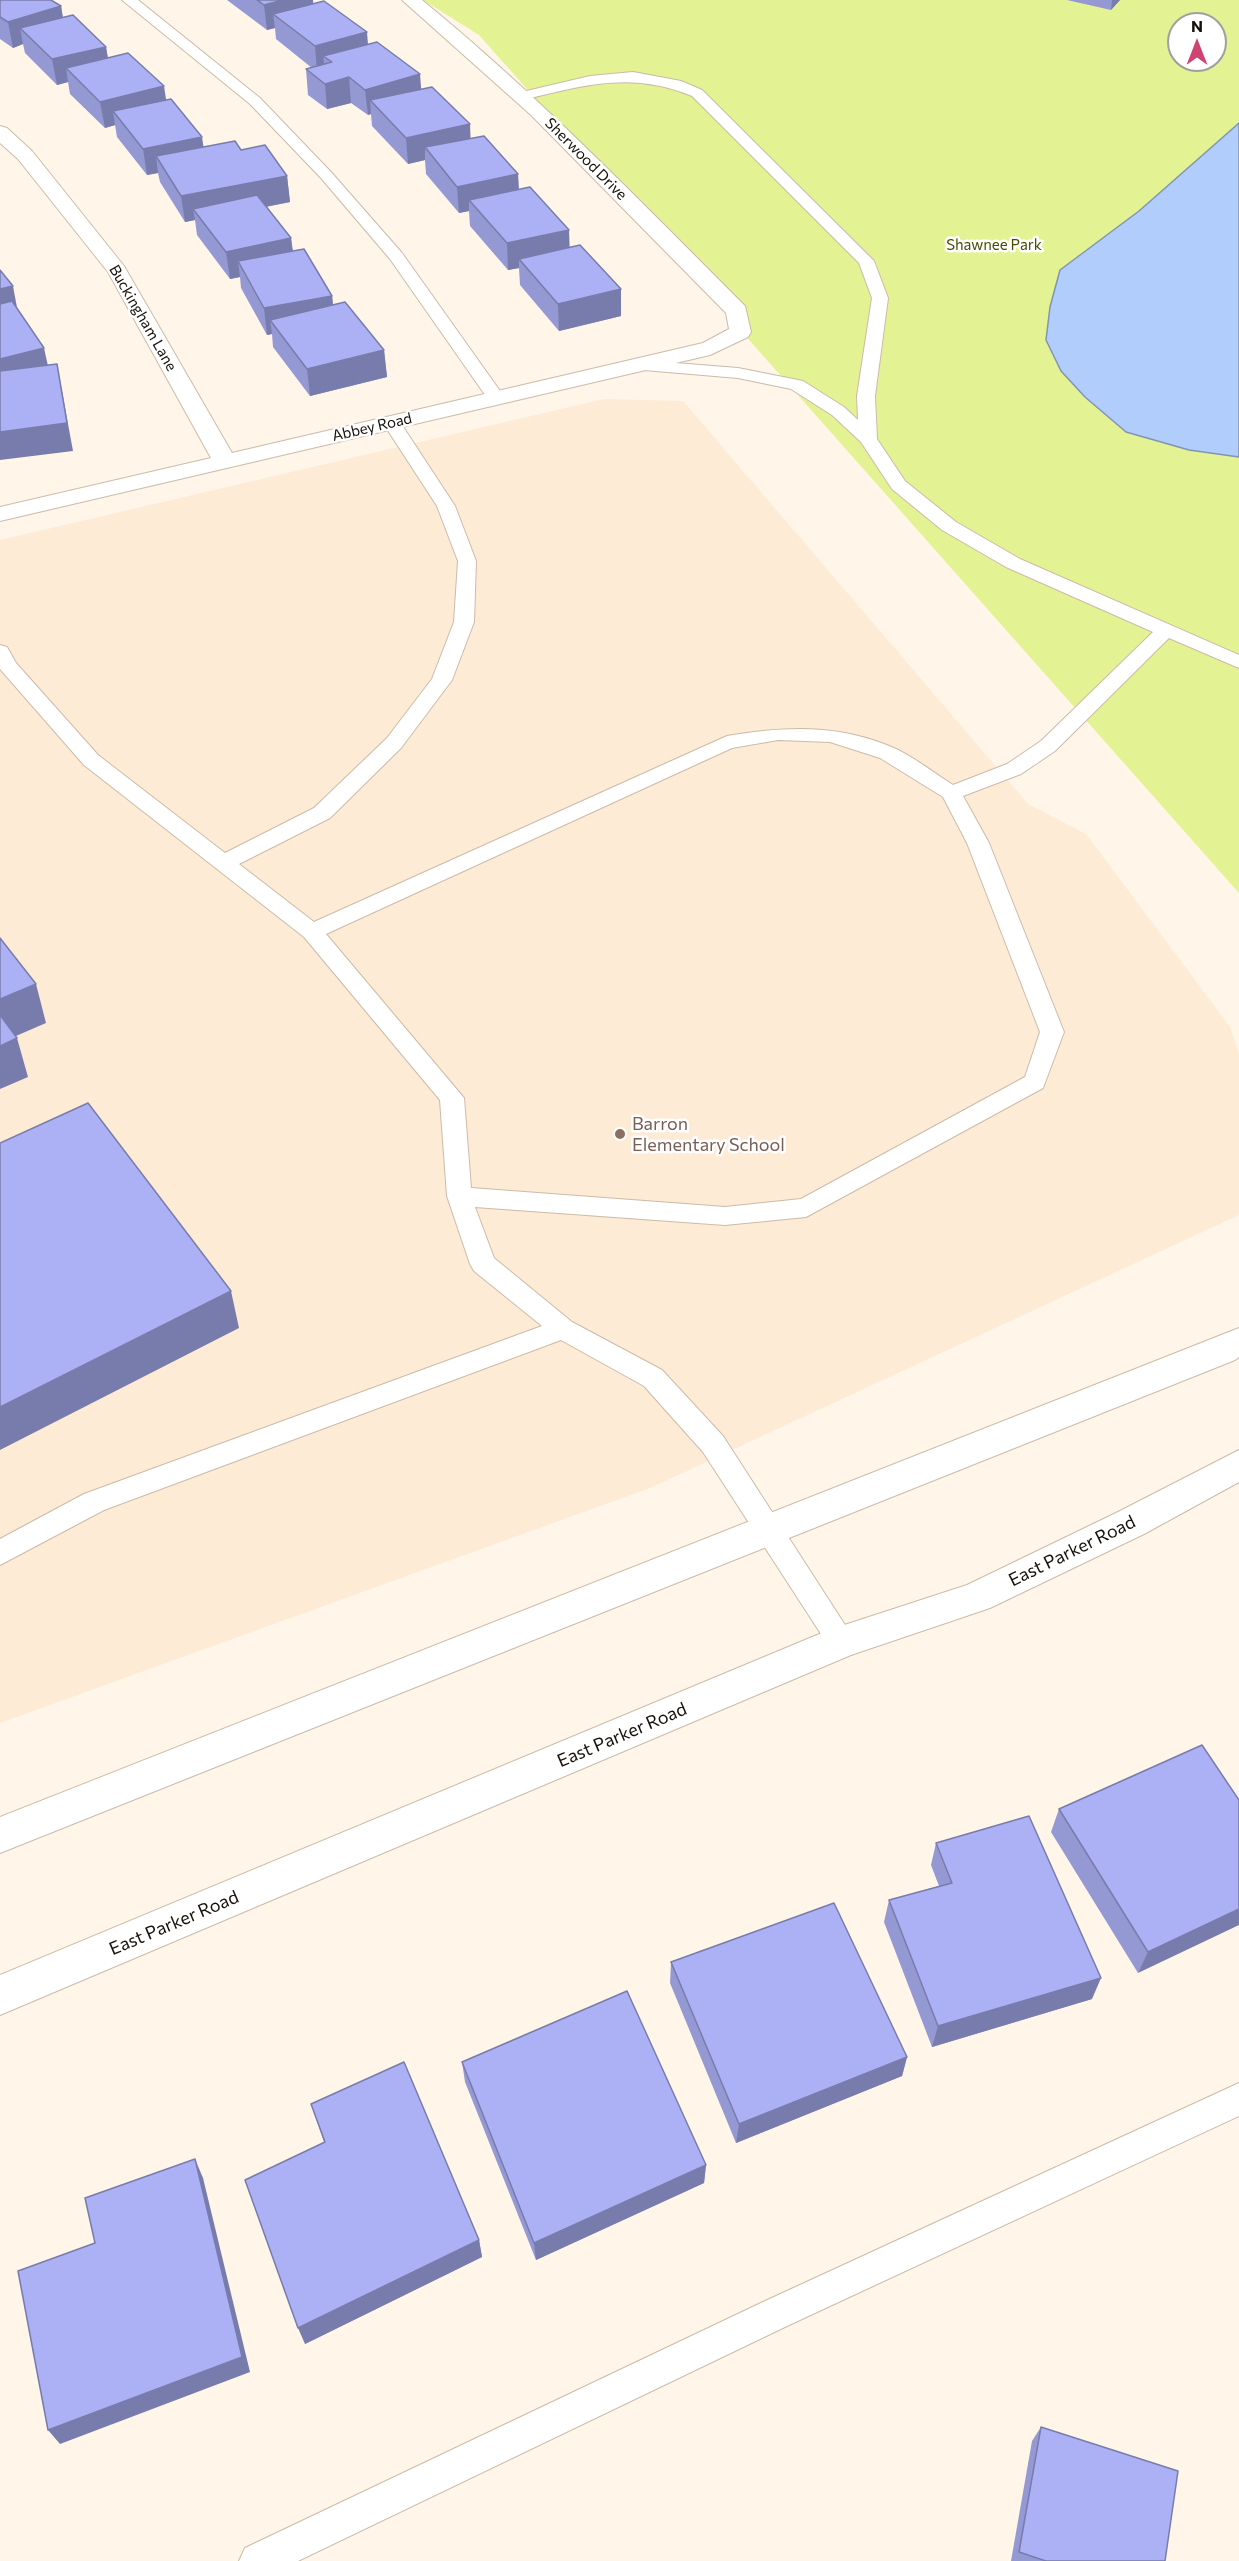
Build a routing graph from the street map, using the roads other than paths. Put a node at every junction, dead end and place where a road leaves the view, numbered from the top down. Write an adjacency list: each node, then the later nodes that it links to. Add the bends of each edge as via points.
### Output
1 (129, 0): 7 (lane, via 255,101 326,175 396,256)
2 (411, 0): 3 (street, Sherwood Drive)
3 (524, 96): 5 (street, Sherwood Drive, via 737,311); 9 (lane, via 603,77 674,81 698,93 866,261 880,298 866,396)
4 (0, 132): 10 (street, Buckingham Lane, via 25,155 117,270)
5 (740, 332): 6 (street, Abbey Road, via 710,348)
6 (639, 365): 7 (street, Abbey Road); 9 (lane, via 738,373 797,386 838,411)
7 (496, 398): 8 (street, Abbey Road)
8 (392, 423): 10 (street, Abbey Road); 16 (lane, via 446,506 466,561 464,622 442,680 394,744 322,813)
9 (868, 438): 12 (lane, via 897,485 949,526 1013,563)
10 (225, 461): 11 (street, Abbey Road)
11 (0, 514)
12 (1167, 629): 14 (lane); 15 (lane, via 1048,746 1014,769)
13 (0, 651): 16 (lane, via 7,665 91,760)
14 (1239, 662)
15 (951, 793): 17 (lane, via 887,753 831,736 778,734 727,742); 18 (lane, via 978,843 1052,1032 1035,1082 806,1208 725,1216)
16 (222, 864): 17 (lane)
17 (312, 932): 18 (lane, via 452,1098)
18 (459, 1196): 19 (lane, via 483,1264)
19 (563, 1329): 22 (lane, via 653,1378 713,1444); 23 (lane, via 94,1502)
20 (1239, 1341): 22 (street)
21 (1239, 1465): 24 (street, East Parker Road, via 1131,1523 977,1597)
22 (769, 1529): 24 (lane); 25 (street)
23 (0, 1553)
24 (842, 1642): 26 (street, East Parker Road)
25 (0, 1835)
26 (0, 1995)
27 (1239, 2099): 28 (lane, via 775,2314)
28 (258, 2561)

